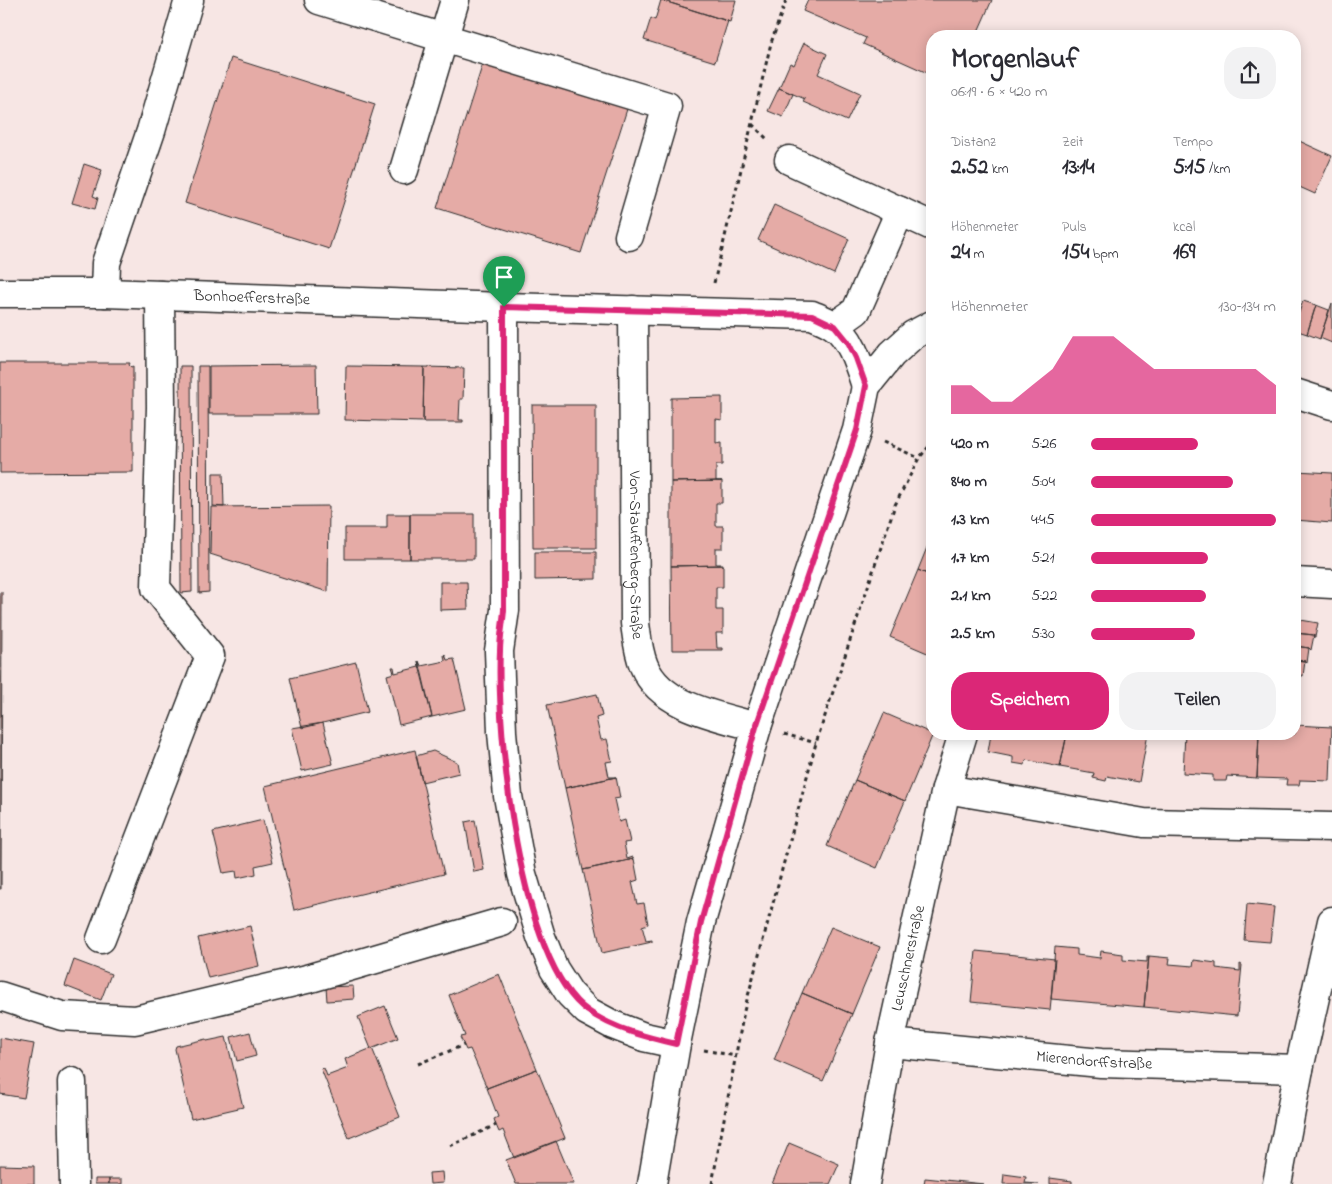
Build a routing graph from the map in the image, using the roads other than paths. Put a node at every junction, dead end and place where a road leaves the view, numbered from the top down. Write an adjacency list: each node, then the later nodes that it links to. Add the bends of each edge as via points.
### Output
1 (189, 0): 11 (street, via 106,263)
2 (319, 0): 4 (street)
3 (455, 0): 4 (street)
4 (443, 38): 6 (street); 9 (street, via 667,106)
5 (789, 160): 7 (street)
6 (404, 170)
7 (900, 211): 8 (street); 15 (street, via 856,310)
8 (926, 223)
9 (629, 236)
10 (0, 293): 11 (street, Bonhoefferstraße)
11 (105, 293): 12 (street, Bonhoefferstraße)
12 (160, 295): 13 (street, Bonhoefferstraße); 28 (street, via 156,588 210,656)
13 (504, 307): 14 (street, Bonhoefferstraße); 31 (street, via 502,732 508,796 522,874 554,970 570,994 587,1011 614,1025 644,1037)
14 (633, 310): 15 (street, Bonhoefferstraße, via 812,315); 22 (street, Von-Stauffenberg-Straße, via 635,624 639,651 654,682 670,697 698,710)
15 (835, 326): 17 (street, Bonhoefferstraße, via 848,342)
16 (926, 328): 17 (street, via 892,354)
17 (866, 386): 22 (street, via 857,430)
18 (1301, 395): 19 (street)
19 (1332, 405)
20 (1301, 582): 21 (street)
21 (1332, 584)
22 (756, 727): 31 (street, via 701,922)
23 (961, 740): 24 (street, Leuschnerstraße)
24 (946, 789): 25 (street, via 1144,824); 30 (street, Leuschnerstraße)
25 (1332, 827)
26 (1332, 921): 32 (street)
27 (502, 922): 29 (street, via 307,979 135,1020 62,1016)
28 (101, 939)
29 (0, 996)
30 (890, 1043): 32 (street, Mierendorffstraße, via 1101,1063); 36 (street, Leuschnerstraße)
31 (676, 1044): 35 (street)
32 (1299, 1069): 37 (street)
33 (72, 1082): 34 (street)
34 (74, 1184)
35 (652, 1184)
36 (865, 1184)
37 (1277, 1184)

